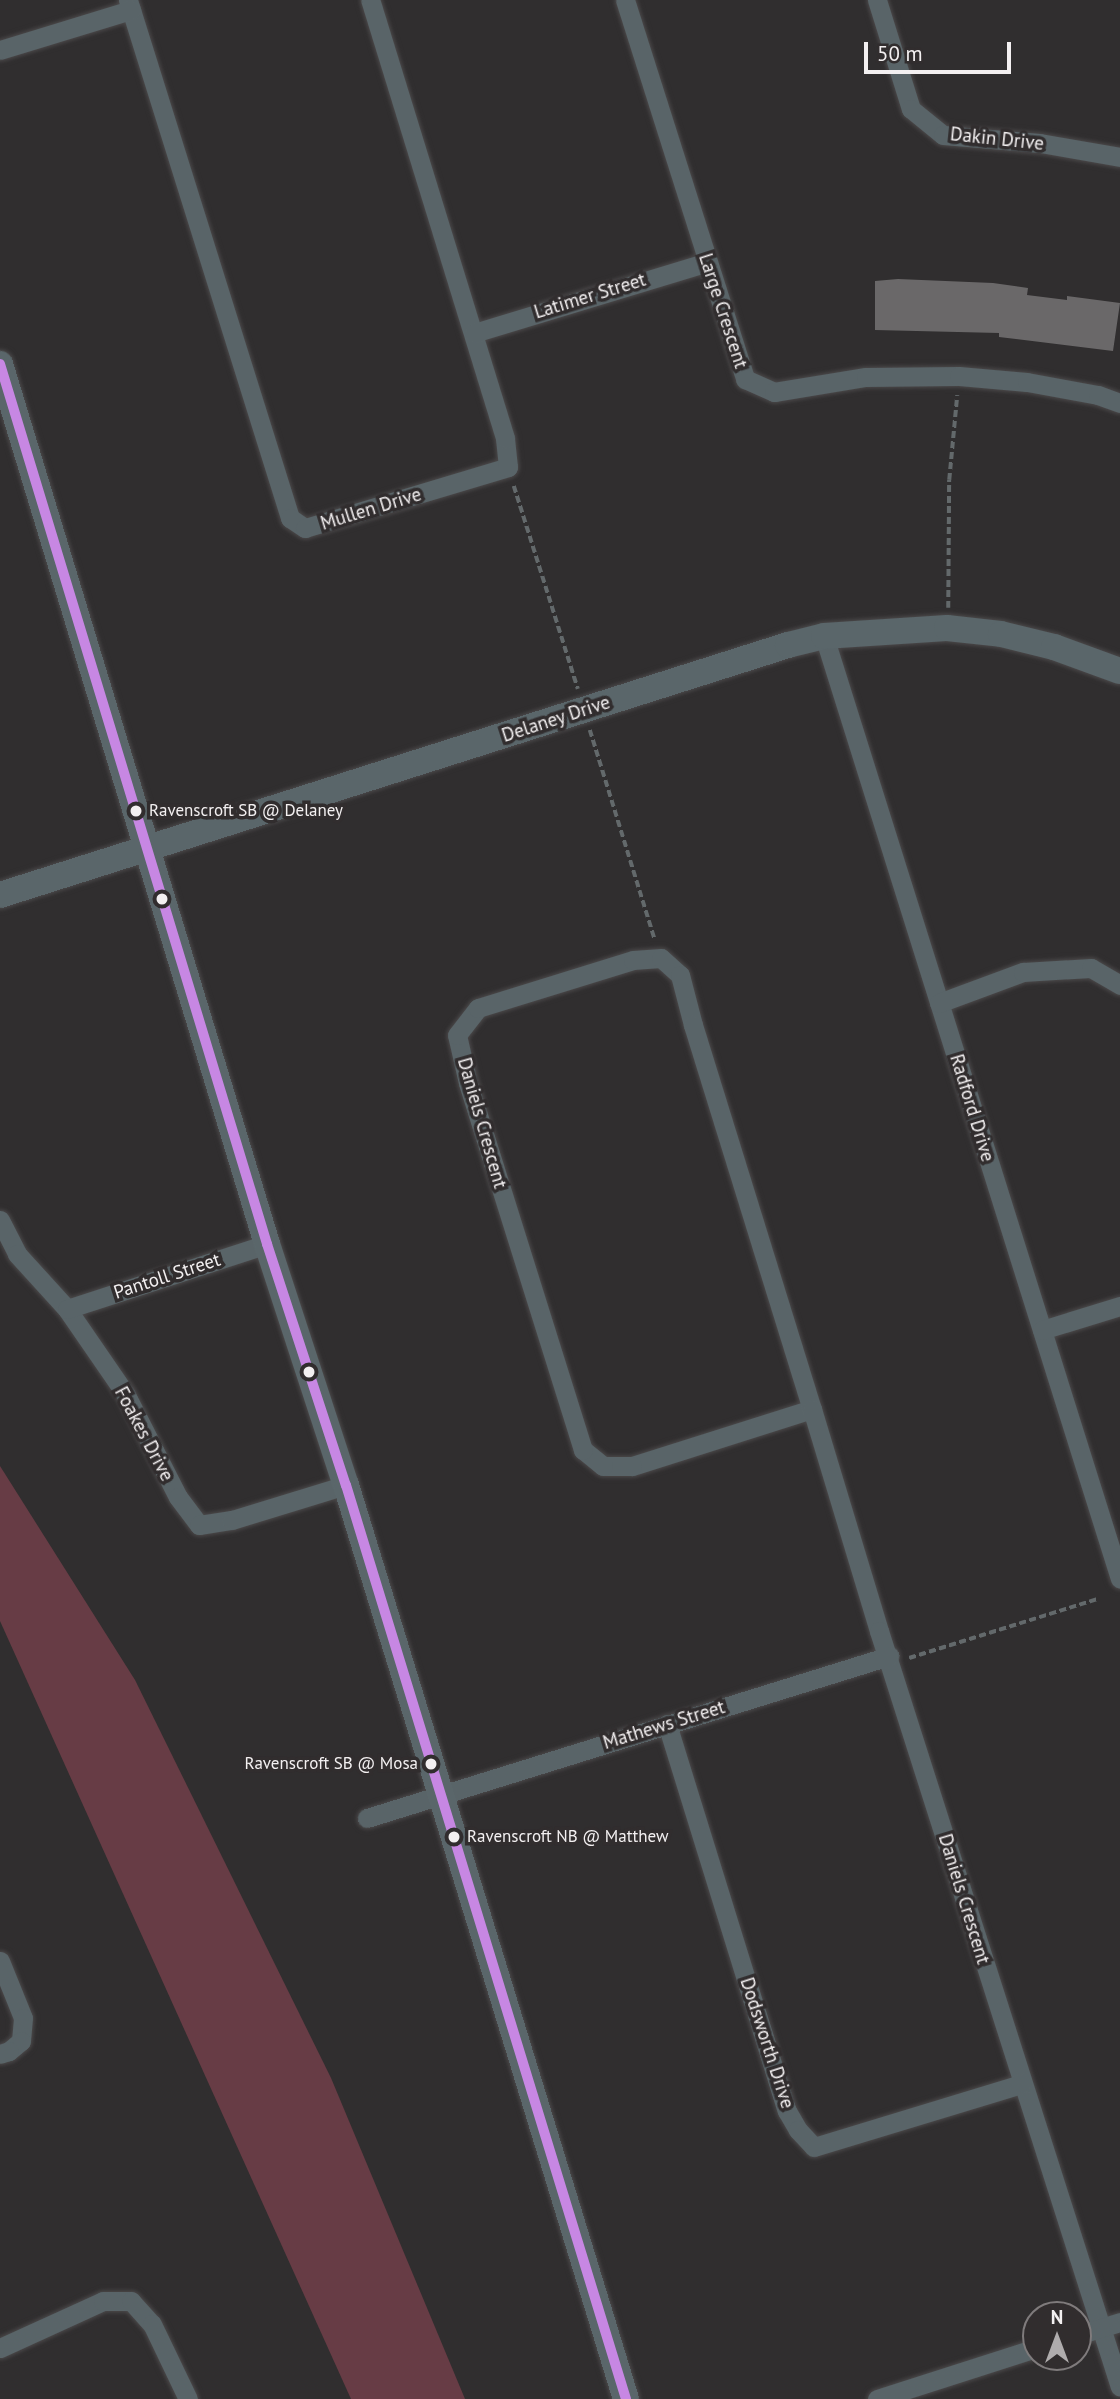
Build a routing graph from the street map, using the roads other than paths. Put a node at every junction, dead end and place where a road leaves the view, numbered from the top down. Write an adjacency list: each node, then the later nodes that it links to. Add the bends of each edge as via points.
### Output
1 (370, 0): 8 (street, Mullen Drive)
2 (625, 0): 7 (street, Large Crescent)
3 (877, 0): 6 (street, Dakin Drive, via 911,109 943,135)
4 (129, 5): 5 (street); 8 (street, Mullen Drive, via 290,518 305,528 508,467 505,438)
5 (0, 50)
6 (1120, 157)
7 (707, 262): 8 (street, Latimer Street); 10 (street, Large Crescent, via 745,379 774,392 866,377 959,376 1027,383)
8 (474, 333)
9 (0, 364): 13 (street)
10 (1120, 402)
11 (824, 636): 12 (street, Delaney Drive, via 947,628 1001,634); 13 (street, Delaney Drive); 16 (street, Radford Drive)
12 (1120, 671)
13 (146, 848): 14 (street, Delaney Drive); 18 (street)
14 (0, 895)
15 (1120, 985): 16 (street, via 1091,968 1023,972)
16 (939, 1003): 21 (street, Radford Drive)
17 (0, 1220): 20 (street, Foakes Drive, via 17,1254)
18 (267, 1244): 20 (street, Pantoll Street); 23 (street)
19 (1120, 1306): 21 (street)
20 (67, 1309): 23 (street, Foakes Drive, via 125,1395 177,1497 199,1525 232,1520)
21 (1042, 1330): 24 (street, Radford Drive)
22 (812, 1409): 22 (street, Daniels Crescent, via 680,975 661,958 633,960 478,1008 457,1035 459,1047 583,1450 603,1466 632,1466); 25 (street, Daniels Crescent)
23 (346, 1485): 27 (street)
24 (1120, 1578)
25 (889, 1656): 26 (street, Mathews Street); 31 (street, Daniels Crescent)
26 (667, 1724): 27 (street, Mathews Street); 31 (street, Dodsworth Drive, via 787,2111 814,2147)
27 (440, 1795): 28 (street, Mathews Street); 38 (street)
28 (367, 1818)
29 (0, 1961): 30 (street, via 23,2018 21,2041)
30 (0, 2054)
31 (1022, 2084): 32 (street, Daniels Crescent)
32 (1111, 2325): 33 (street); 36 (street, Daniels Crescent)
33 (1092, 2331)
34 (0, 2348): 37 (street, via 103,2301 131,2301 152,2324)
35 (1022, 2352): 39 (street)
36 (1120, 2387)
37 (188, 2399)
38 (626, 2399)
39 (877, 2399)

